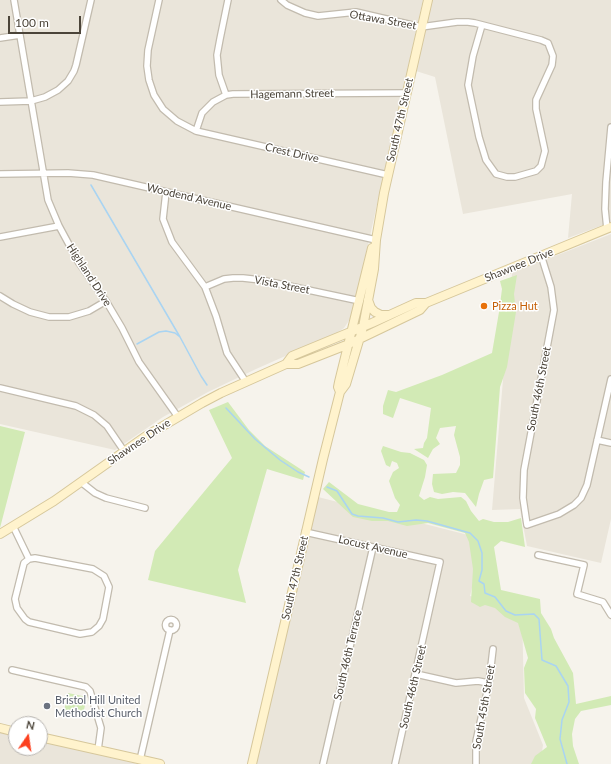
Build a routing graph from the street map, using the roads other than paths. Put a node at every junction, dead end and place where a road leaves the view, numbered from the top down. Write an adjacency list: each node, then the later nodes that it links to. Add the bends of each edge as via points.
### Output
1 (14, 0): 9 (street, Highland Drive)
2 (91, 0): 13 (street, via 74,71 68,82 45,97)
3 (159, 0): 15 (street, Crest Drive, via 148,50 149,80 154,95 163,109 177,121)
4 (228, 0): 12 (street, via 218,55 219,75)
5 (281, 0): 8 (street, Ottawa Street, via 305,14 318,16 356,12)
6 (428, 0): 8 (main road, South 47th Street)
7 (482, 25): 7 (street, Ottawa Street, via 468,85 486,160 496,174 507,177 536,172 544,159 545,151 536,100 552,65 552,53 548,43); 8 (street, Ottawa Street, via 457,22)
8 (421, 27): 11 (main road, South 47th Street)
9 (20, 35): 10 (street); 13 (street, Highland Drive)
10 (0, 38)
11 (406, 93): 12 (street, Hagemann Street); 19 (main road, South 47th Street)
12 (226, 95): 15 (street, Hagemann Street, via 213,102 202,113)
13 (31, 101): 14 (street); 17 (street, Highland Drive)
14 (0, 102)
15 (196, 131): 19 (street, Crest Drive)
16 (611, 131): 22 (street, via 605,209)
17 (43, 173): 18 (street, Woodend Avenue); 20 (street, Woodend Avenue, via 93,175); 21 (street, Highland Drive, via 48,200)
18 (0, 174)
19 (388, 174): 24 (main road, South 47th Street)
20 (166, 192): 24 (street, Woodend Avenue); 26 (street, via 163,219 172,242)
21 (59, 226): 23 (street); 29 (street, Highland Drive, via 79,263)
22 (609, 228): 25 (main road, Shawnee Drive)
23 (0, 237)
24 (376, 240): 28 (main road, South 47th Street, via 376,254)
25 (541, 255): 30 (main road, Shawnee Drive); 44 (street, South 46th Street, via 551,288 554,310 524,470 523,498 527,525 559,514 581,498 587,485)
26 (205, 287): 28 (street, Vista Street, via 224,279 243,278); 40 (street, via 227,354)
27 (0, 296): 29 (street, via 30,312 49,317 70,317 89,311)
28 (364, 300): 31 (main road, via 375,312); 32 (main road, South 47th Street); 33 (main road, South 47th Street)
29 (106, 301): 43 (street, Highland Drive, via 139,362)
30 (426, 303): 31 (main road, Shawnee Drive, via 416,303); 34 (main road, Shawnee Drive, via 420,310)
31 (389, 315): 32 (main road, Shawnee Drive)
32 (362, 327): 33 (main road, Shawnee Drive); 34 (main road, South 47th Street)
33 (352, 331): 35 (main road, South 47th Street); 37 (main road, Shawnee Drive, via 292,356)
34 (359, 339): 35 (main road, Shawnee Drive); 42 (main road, South 47th Street, via 346,384)
35 (349, 344): 36 (main road, Shawnee Drive); 38 (main road, South 47th Street)
36 (329, 352): 37 (main road, Shawnee Drive, via 298,364); 38 (main road, via 342,358)
37 (286, 364): 40 (main road, Shawnee Drive)
38 (344, 365): 42 (main road, South 47th Street, via 338,387)
39 (611, 379): 44 (street)
40 (246, 382): 43 (main road, Shawnee Drive)
41 (0, 388): 46 (street, via 76,406 94,415 107,426)
42 (340, 392): 50 (main road, South 47th Street)
43 (178, 417): 46 (main road, Shawnee Drive)
44 (597, 440): 45 (street)
45 (611, 443)
46 (124, 451): 47 (main road, Shawnee Drive)
47 (81, 482): 48 (street, via 106,498); 49 (main road, Shawnee Drive)
48 (145, 508)
49 (13, 526): 51 (main road, Shawnee Drive); 54 (street)
50 (305, 532): 52 (street, Locust Avenue); 66 (main road, South 47th Street)
51 (0, 534)
52 (373, 547): 55 (street, Locust Avenue); 67 (street, South 46th Terrace)
53 (538, 555): 56 (street, via 584,566 578,594 603,602)
54 (29, 559): 54 (street, via 36,558 93,569 104,576 110,587 103,618 92,632 80,634 25,619 17,608 15,599 24,563)
55 (440, 562): 60 (street, South 46th Street)
56 (611, 615)
57 (170, 630): 64 (street)
58 (493, 650): 61 (street, South 45th Street)
59 (12, 670): 63 (street, via 86,687 90,691 101,728)
60 (416, 674): 61 (street, via 456,683); 68 (street, South 46th Street)
61 (489, 683): 69 (street, South 45th Street, via 476,741)
62 (48, 739): 63 (main road)
63 (98, 750): 64 (main road)
64 (140, 760): 65 (main road)
65 (160, 764)
66 (252, 764)
67 (323, 764)
68 (395, 764)
69 (476, 764)

